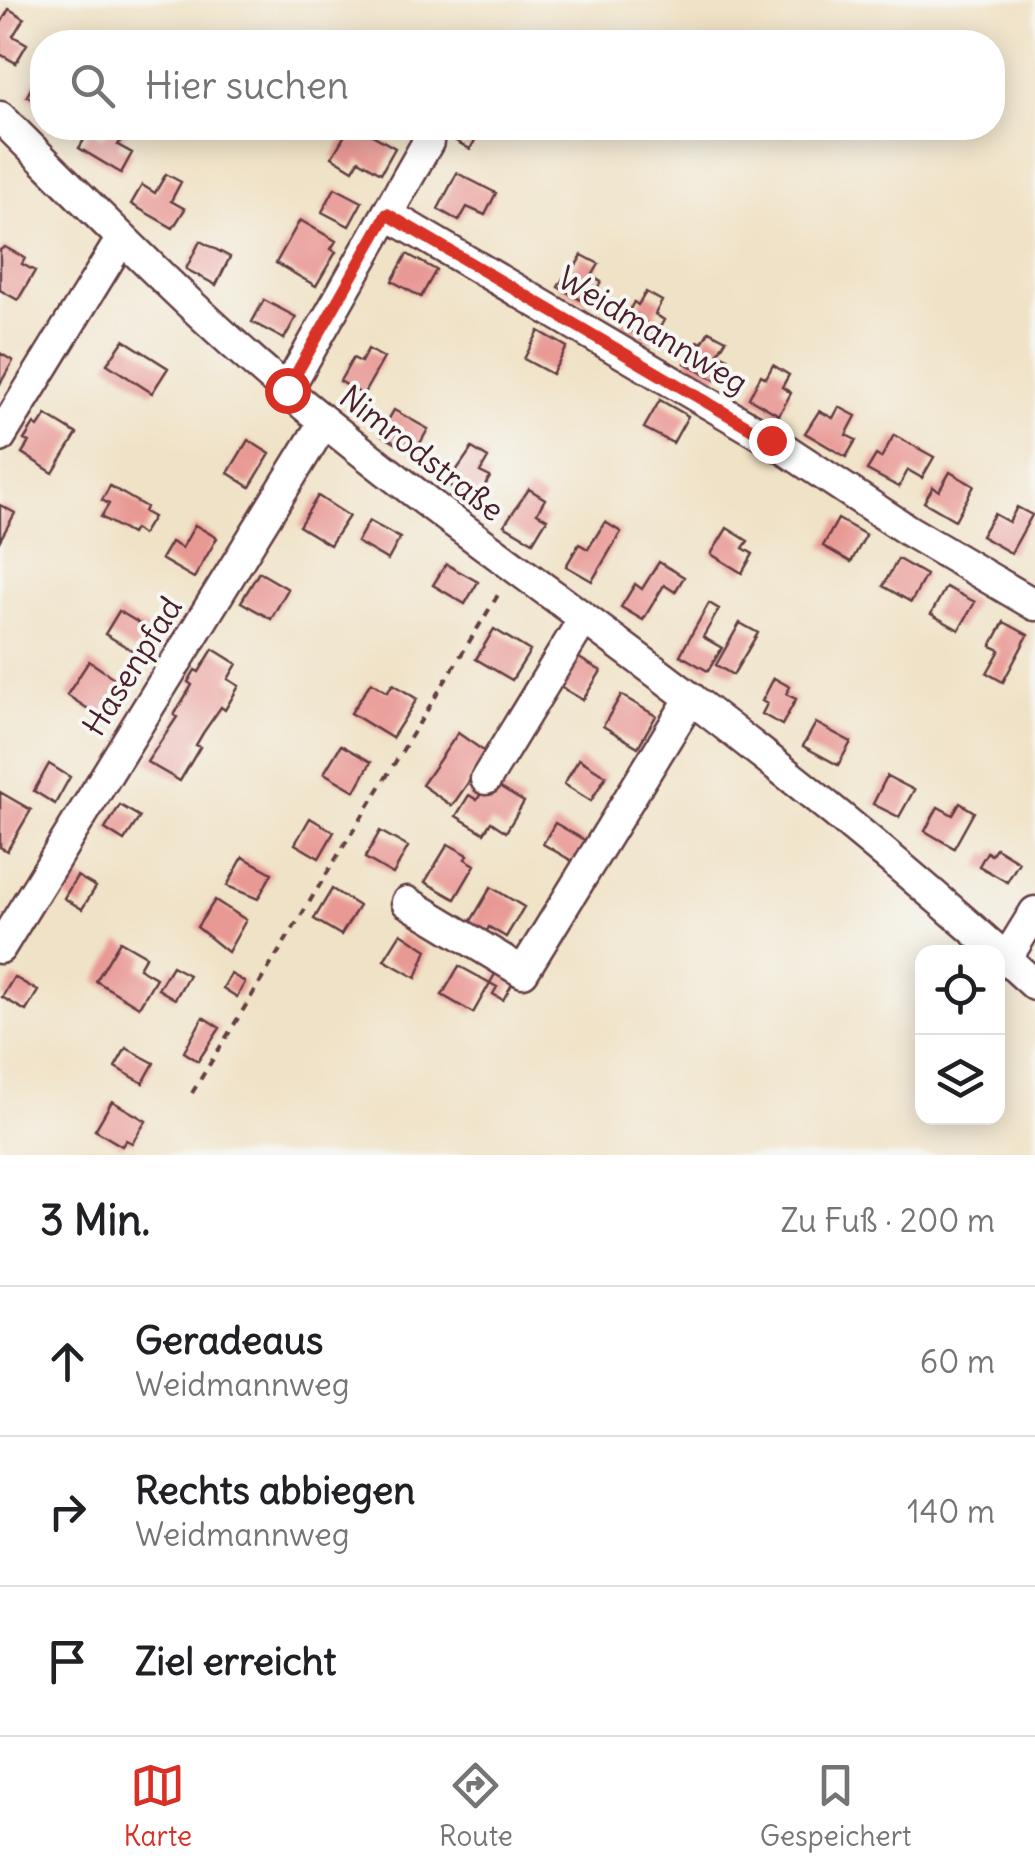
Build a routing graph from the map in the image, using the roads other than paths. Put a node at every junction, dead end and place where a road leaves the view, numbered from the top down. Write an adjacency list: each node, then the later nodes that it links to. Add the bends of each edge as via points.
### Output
1 (0, 116): 4 (street, Nimrodstraße)
2 (428, 142): 3 (street)
3 (387, 214): 5 (street); 8 (street, Weidmannweg)
4 (122, 238): 5 (street, Nimrodstraße); 7 (street)
5 (287, 390): 6 (street, Nimrodstraße)
6 (324, 422): 9 (street, Nimrodstraße); 14 (street, Hasenpfad)
7 (0, 437)
8 (1035, 605)
9 (584, 620): 10 (street, Nimrodstraße); 11 (street)
10 (691, 698): 12 (street, via 524,972); 15 (street, Nimrodstraße)
11 (486, 780)
12 (407, 902)
13 (1035, 912): 15 (street)
14 (0, 948)
15 (1006, 958): 16 (street, Nimrodstraße)
16 (1035, 986)

